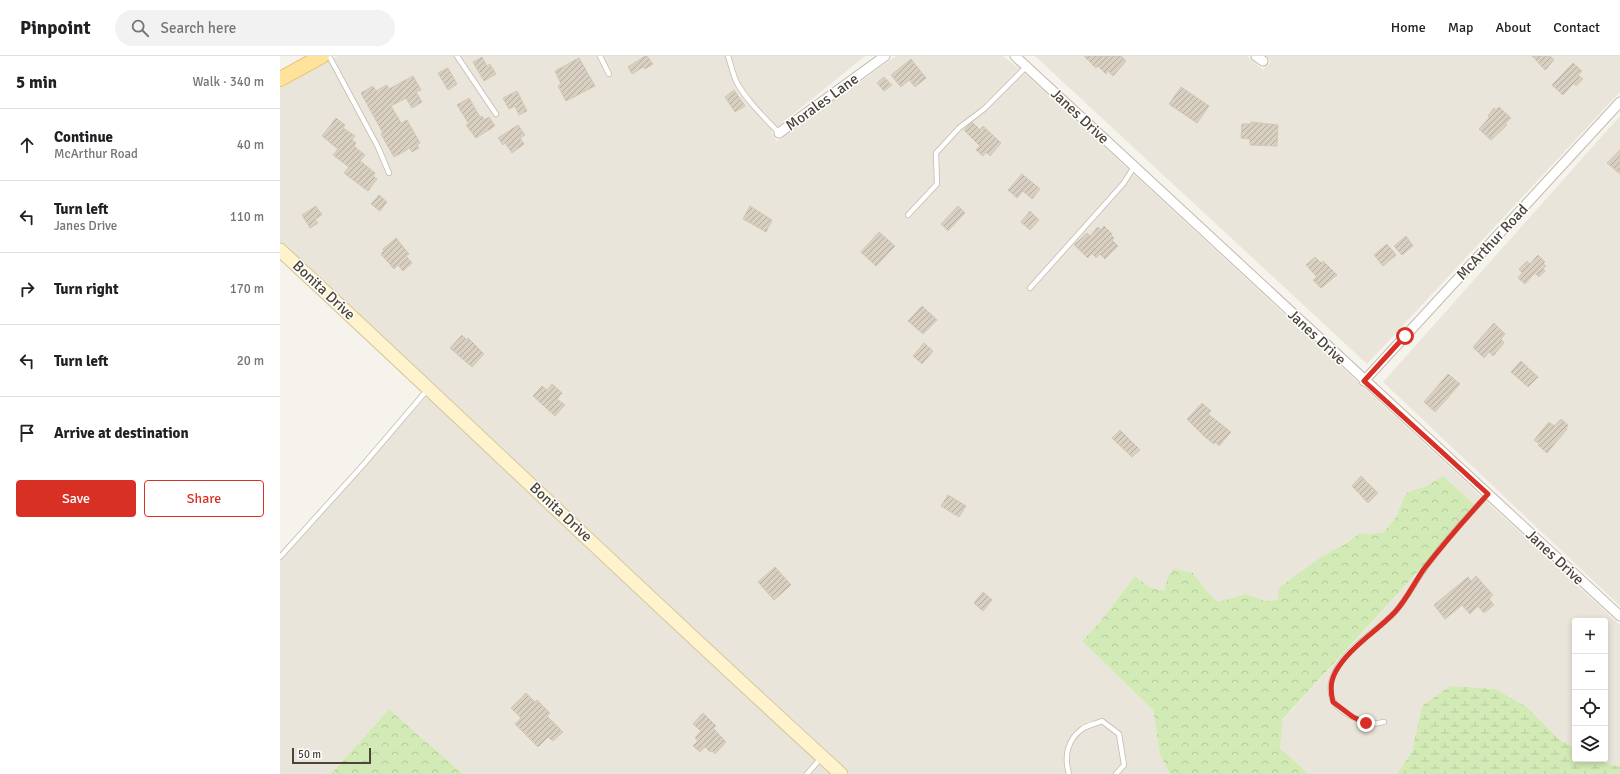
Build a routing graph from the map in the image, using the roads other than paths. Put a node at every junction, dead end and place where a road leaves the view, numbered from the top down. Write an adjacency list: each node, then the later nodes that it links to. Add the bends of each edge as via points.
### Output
1 (322, 56): 9 (main road)
2 (329, 56): 14 (lane)
3 (457, 56): 11 (lane)
4 (600, 56): 8 (lane)
5 (728, 56): 12 (lane, via 736,81 745,96)
6 (885, 56): 12 (street, Morales Lane)
7 (1022, 60): 13 (street, Janes Drive); 15 (lane, via 984,109 959,128 936,153 937,184)
8 (609, 74)
9 (280, 79)
10 (1620, 102): 18 (street, McArthur Road)
11 (496, 114)
12 (779, 133)
13 (1134, 167): 17 (lane, via 1123,184); 18 (street, Janes Drive)
14 (389, 172)
15 (908, 215)
16 (280, 250): 19 (street, Bonita Drive)
17 (1030, 288)
18 (1364, 381): 20 (street, Janes Drive)
19 (429, 388): 21 (lane); 24 (street, Bonita Drive)
20 (1488, 494): 22 (street, Janes Drive); 23 (lane, via 1423,570 1395,612 1341,662 1332,678 1330,687 1333,702 1340,708 1366,723)
21 (280, 557)
22 (1620, 616)
23 (1384, 722)
24 (822, 757): 25 (lane); 26 (street, Bonita Drive)
25 (807, 774)
26 (841, 774)
27 (1069, 774): 28 (lane, via 1066,763 1068,744 1082,729 1102,721 1119,734 1124,765)
28 (1116, 774)

